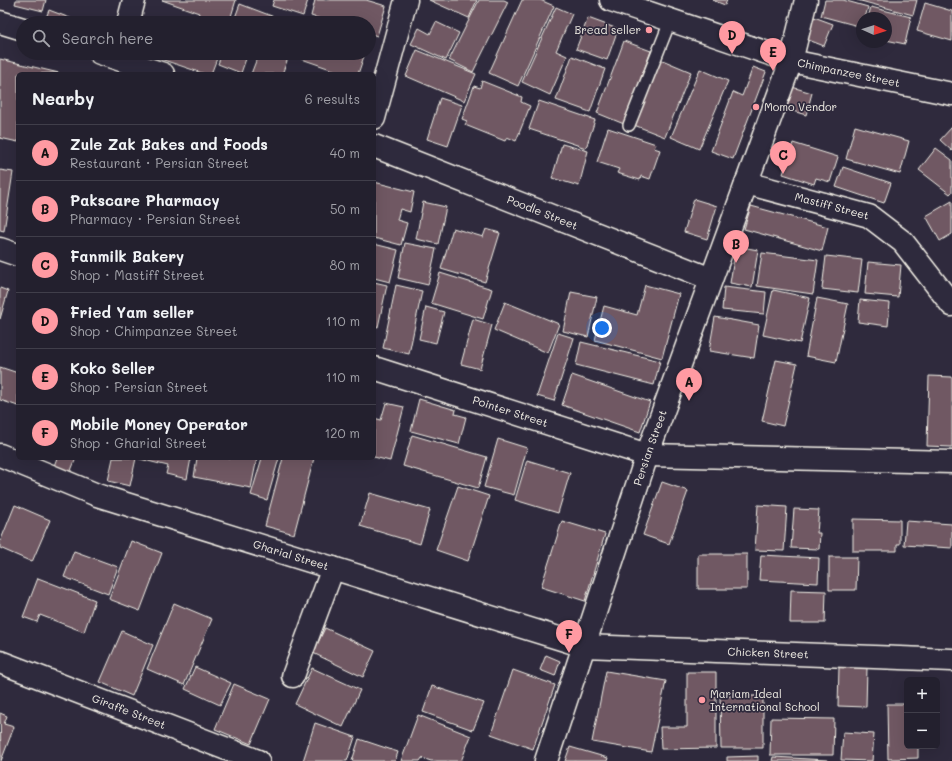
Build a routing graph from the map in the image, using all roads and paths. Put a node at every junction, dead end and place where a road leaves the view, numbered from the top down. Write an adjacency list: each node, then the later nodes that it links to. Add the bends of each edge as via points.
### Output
1 (134, 0): 5 (street)
2 (406, 0): 13 (street)
3 (611, 0): 6 (street, Chimpanzee Street)
4 (806, 0): 10 (street, Persian Street)
5 (130, 16)
6 (671, 19): 10 (street, Chimpanzee Street); 14 (lane)
7 (0, 22): 8 (street)
8 (16, 27)
9 (113, 60): 11 (street)
10 (791, 61): 12 (street, Chimpanzee Street); 16 (street, Persian Street)
11 (156, 72)
12 (952, 94)
13 (376, 111)
14 (629, 125)
15 (376, 147): 19 (street, Poodle Street)
16 (746, 183): 19 (street, Persian Street); 20 (street, Mastiff Street, via 869,216 903,242)
17 (0, 249): 18 (street)
18 (16, 254)
19 (711, 279): 23 (street, Persian Street)
20 (952, 305)
21 (376, 369): 23 (street, Pointer Street)
22 (0, 455): 25 (street, Gharial Street, via 97,495)
23 (647, 455): 24 (street, Pointer Street); 26 (street, Persian Street)
24 (952, 462)
25 (333, 568): 26 (street, Gharial Street); 29 (street)
26 (584, 646): 27 (street, Chicken Street); 31 (street, Persian Street)
27 (952, 660)
28 (0, 662): 30 (street, Giraffe Street)
29 (292, 676)
30 (258, 761)
31 (546, 761)

